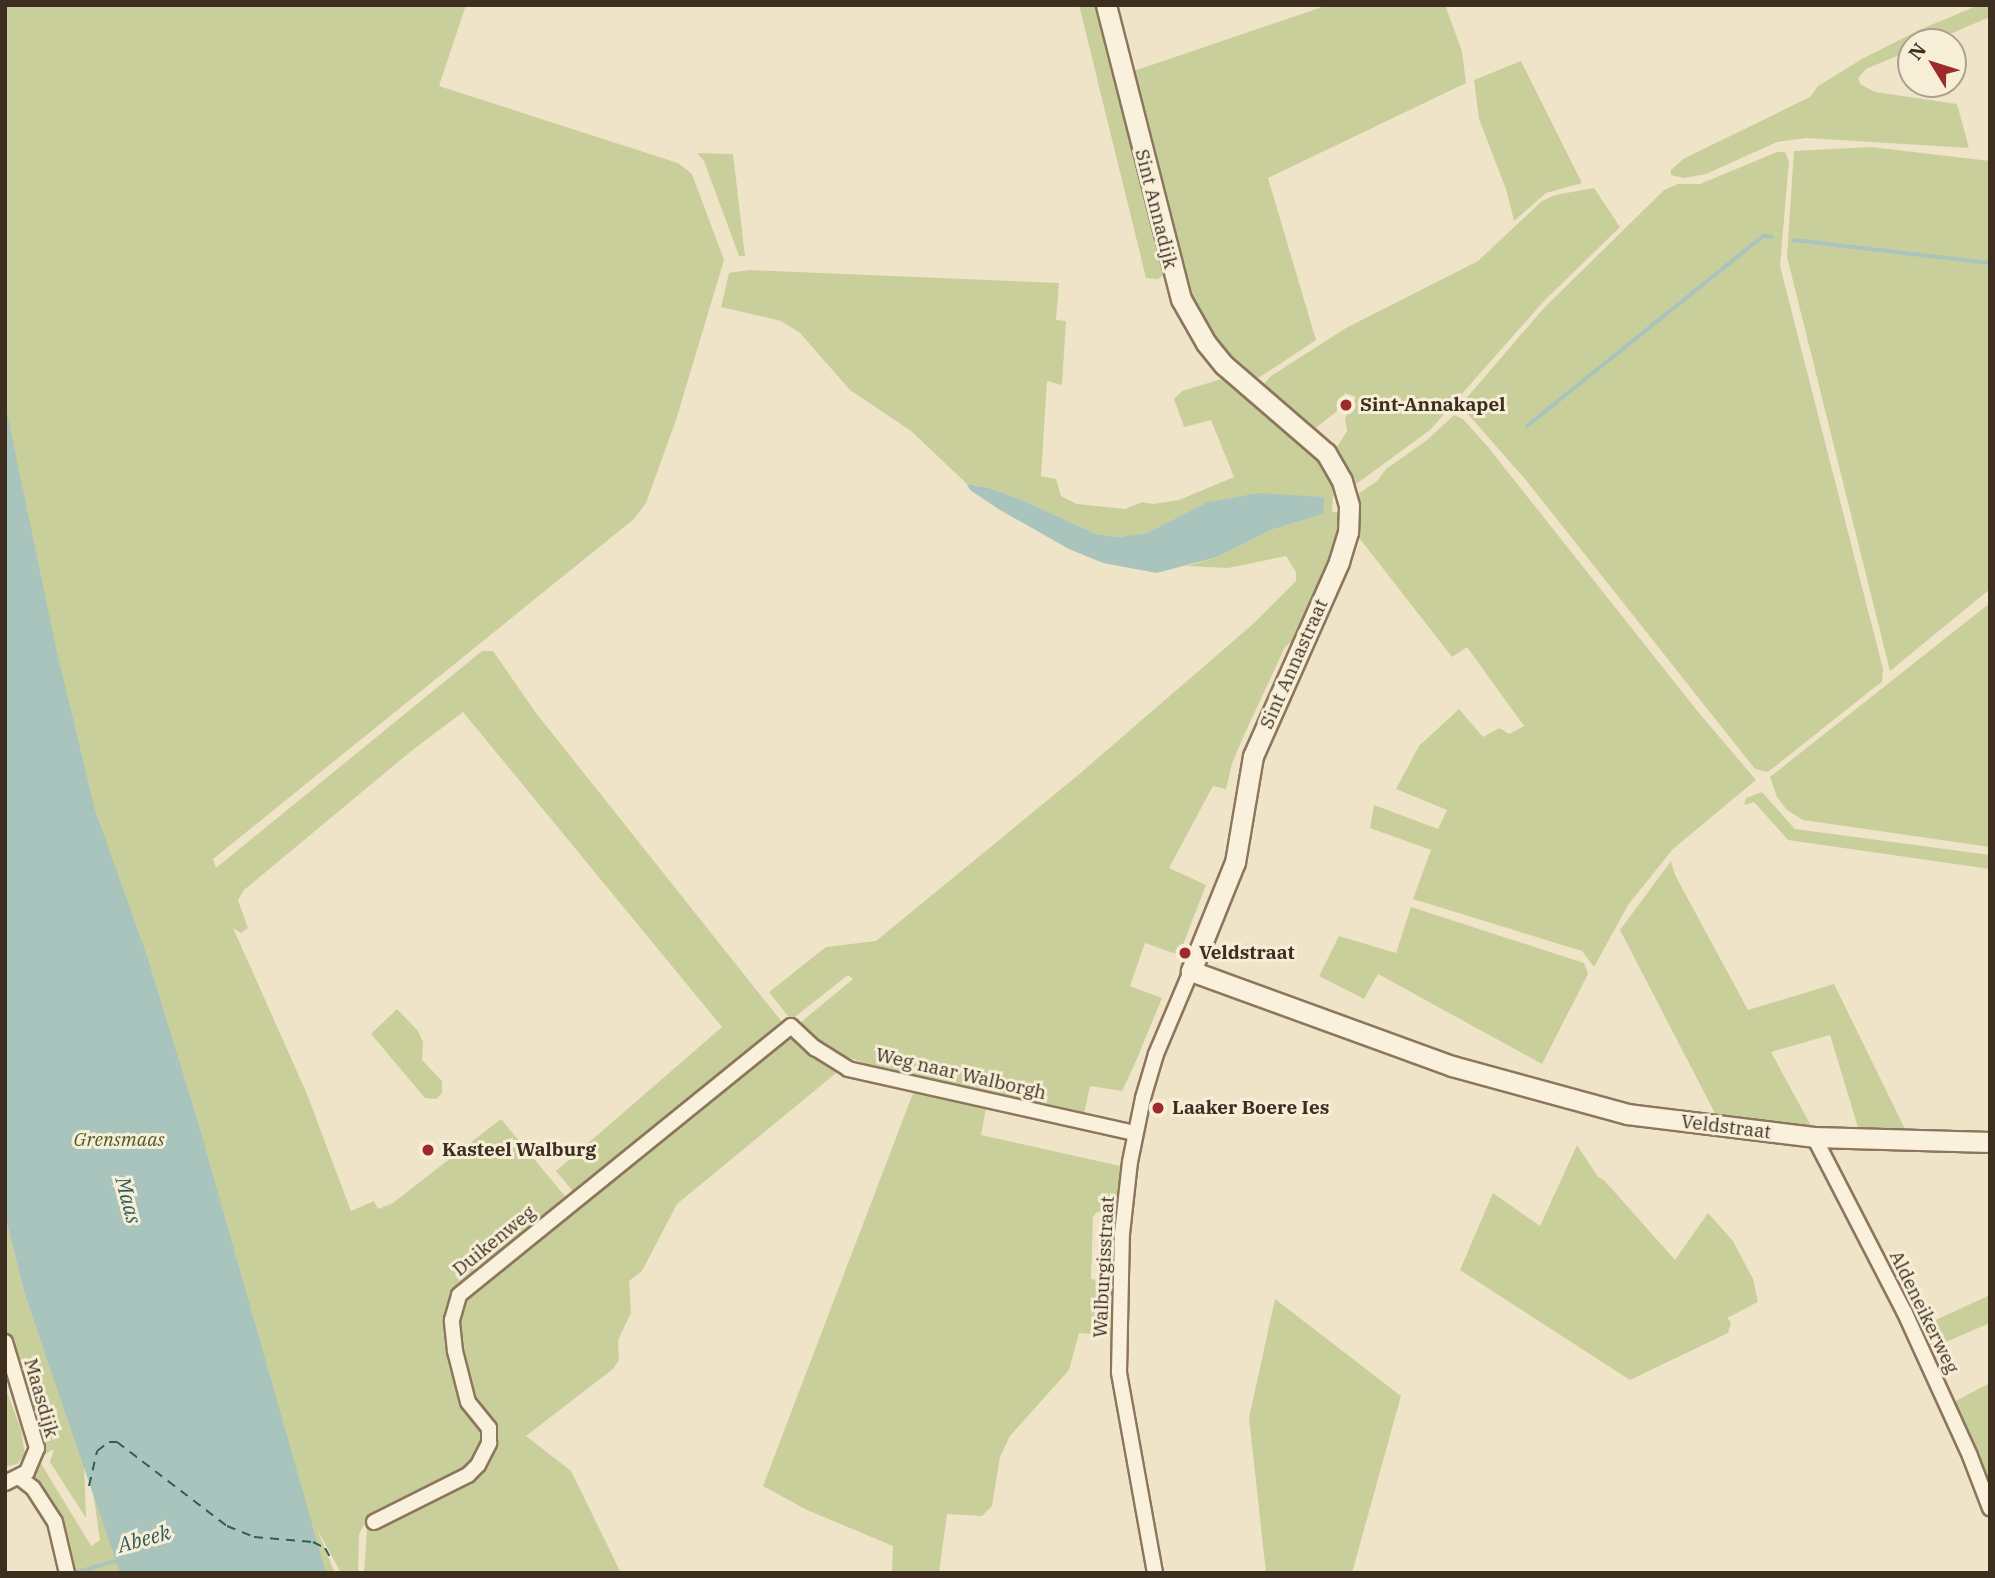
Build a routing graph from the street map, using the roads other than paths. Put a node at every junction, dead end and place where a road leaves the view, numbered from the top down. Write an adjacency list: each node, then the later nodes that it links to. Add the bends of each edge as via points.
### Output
1 (1105, 5): 2 (street, Sint Annadijk, via 1181,299 1214,353)
2 (1251, 390): 3 (street, Sint Annastraat, via 1326,453 1338,470 1346,493 1348,532 1254,756 1229,883)
3 (1192, 971): 5 (street, Walburgisstraat, via 1156,1054); 6 (street, Veldstraat, via 1452,1066 1533,1089 1627,1114)
4 (791, 1026): 5 (street, Weg naar Walborgh, via 848,1069); 12 (street, Duikenweg, via 458,1295 452,1320 455,1351 468,1402 489,1428 489,1443 468,1475)
5 (1135, 1133): 14 (street, Walburgisstraat, via 1122,1234 1119,1372)
6 (1814, 1137): 7 (street, Veldstraat); 11 (street, Aldeneikerweg, via 1904,1311)
7 (1990, 1142)
8 (5, 1342): 9 (street, Maasdijk, via 37,1440 32,1464)
9 (20, 1478): 10 (street); 13 (street, via 33,1488 55,1522)
10 (5, 1483)
11 (1990, 1508)
12 (374, 1522)
13 (66, 1572)
14 (1155, 1573)

